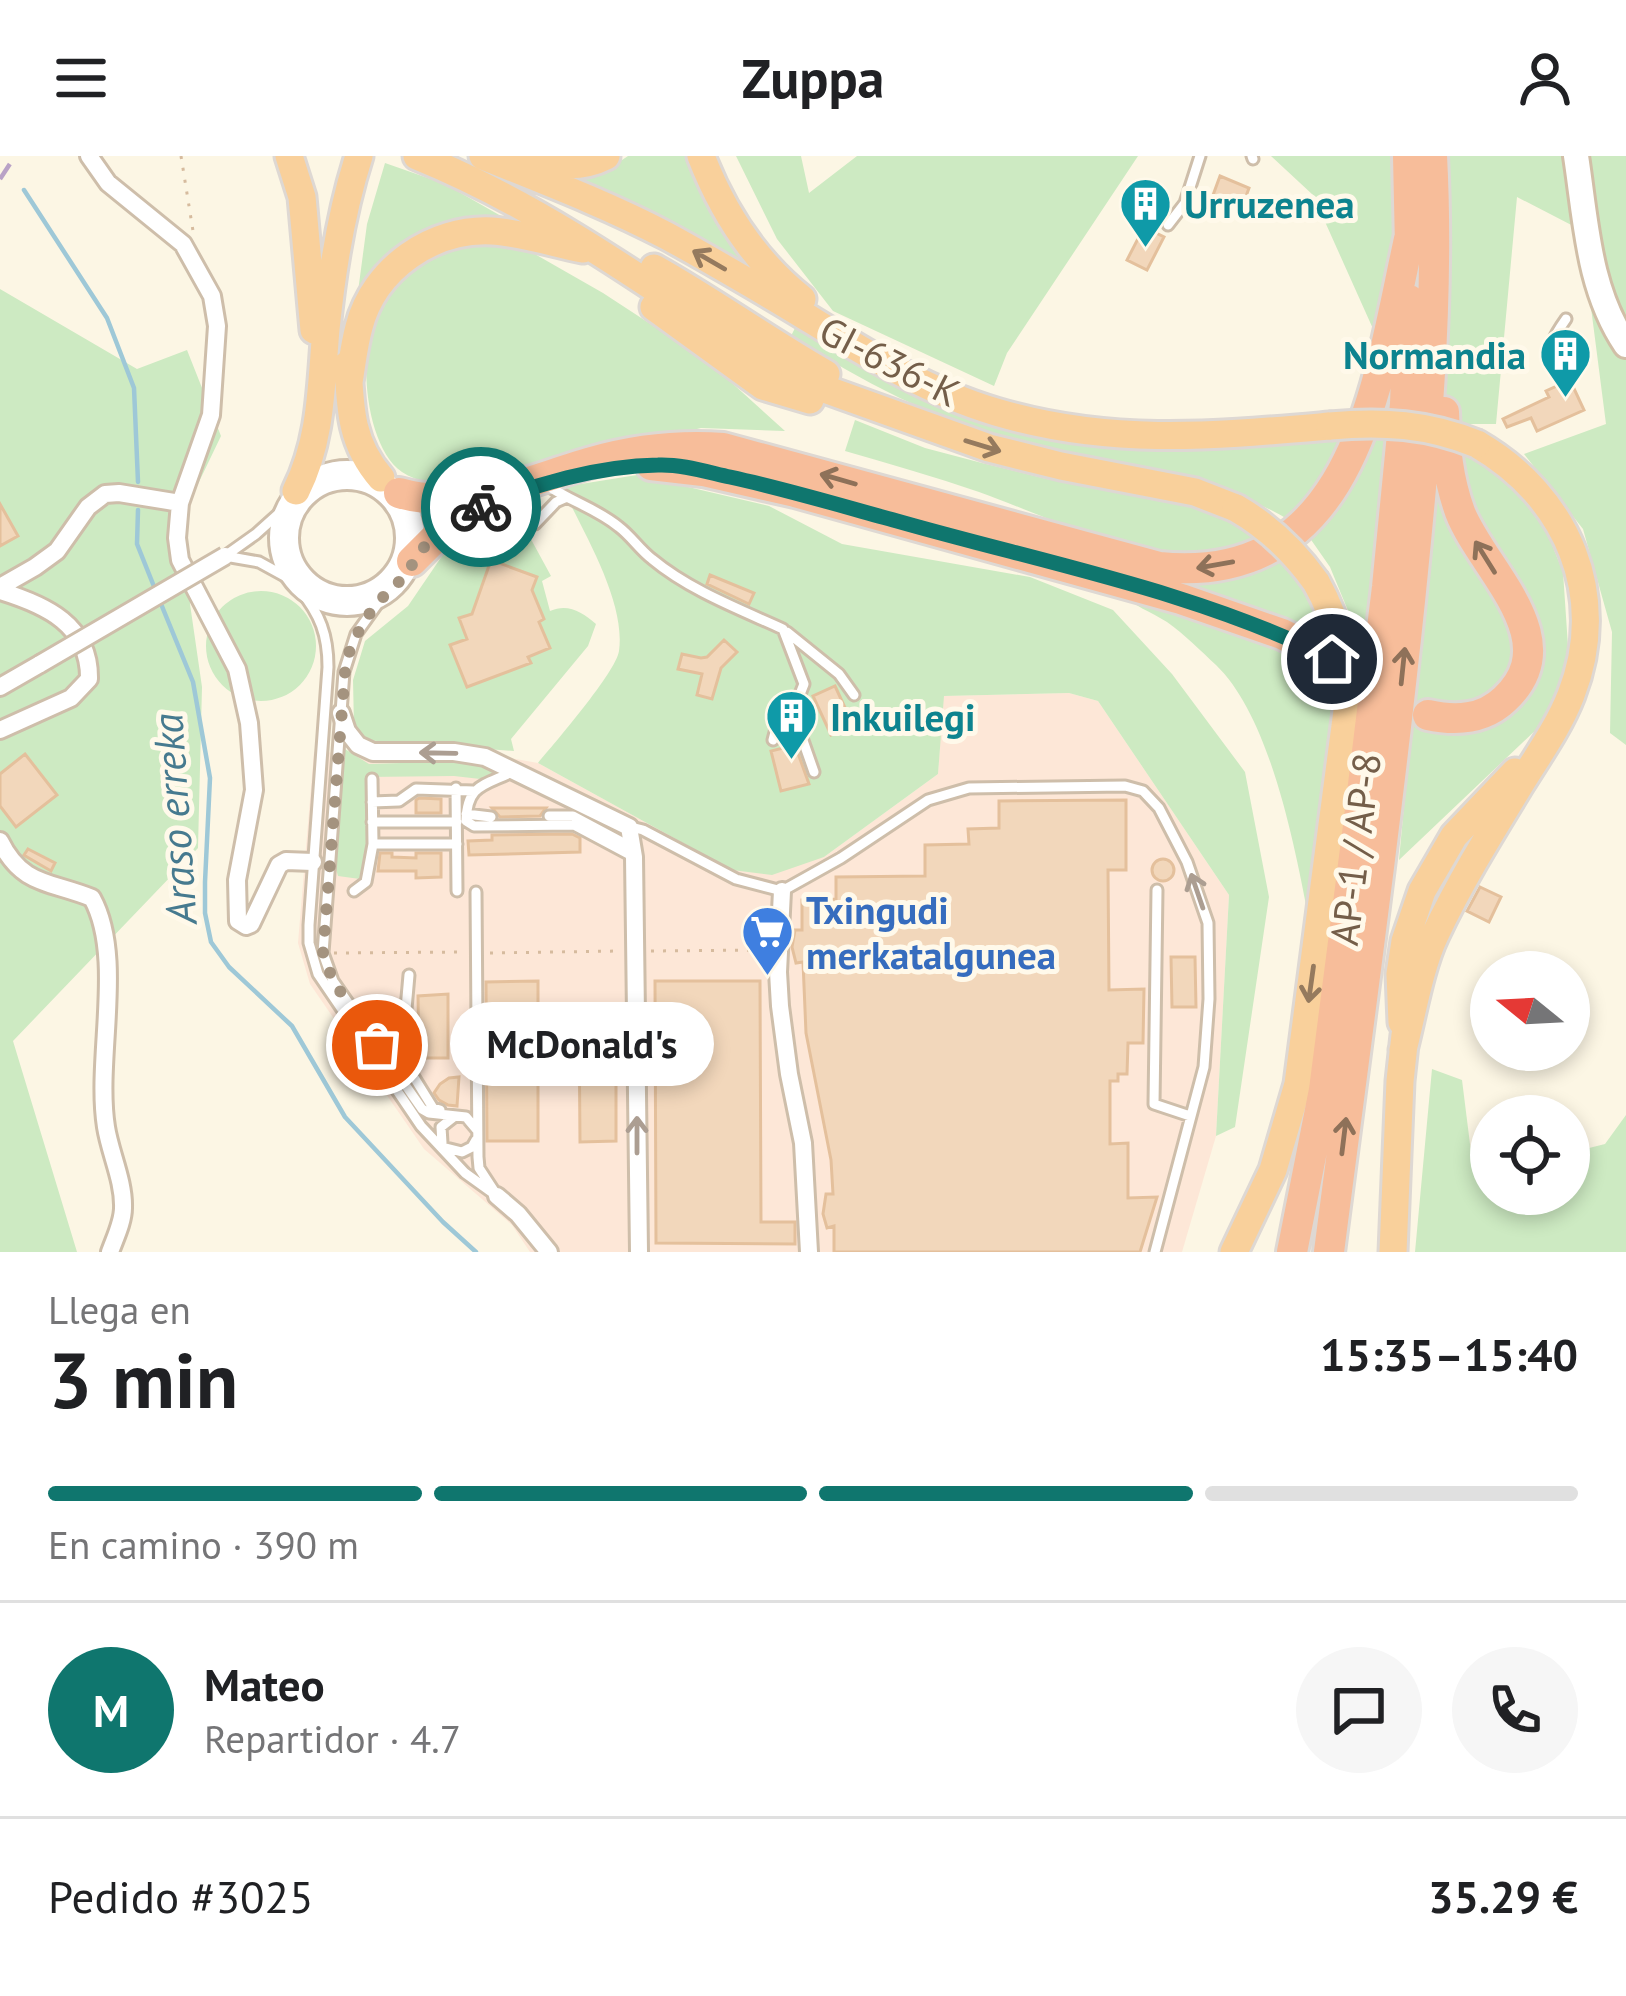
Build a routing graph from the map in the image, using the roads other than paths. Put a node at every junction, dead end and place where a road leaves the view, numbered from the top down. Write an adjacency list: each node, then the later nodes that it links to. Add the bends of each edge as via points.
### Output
1 (88, 156): 27 (street, via 108,183 183,244 212,296 211,415)
2 (289, 156): 21 (highway, via 302,197)
3 (417, 156): 16 (highway, GI-636-K)
4 (483, 156): 23 (highway, GI-636-K, one-way to 4, via 951,395 667,236)
5 (520, 156): 6 (highway, via 573,166)
6 (606, 156)
7 (701, 156): 23 (highway, via 747,244 810,306 941,378)
8 (1200, 156): 14 (lane, via 1185,203)
9 (1408, 156): 15 (highway, AP-1 / AP-8)
10 (1432, 156): 83 (highway, AP-1 / AP-8, one-way to 10, via 1420,506)
11 (1445, 156): 40 (highway, one-way to 11, via 1489,711 1519,681 1528,646 1524,622 1465,522 1449,474)
12 (1576, 156): 18 (main road, via 1594,276)
13 (365, 157): 20 (highway, via 351,260); 21 (highway, via 346,199)
14 (1168, 225)
15 (1411, 230): 24 (highway, one-way to 24, via 1375,387 1343,473 1296,531 1231,563 1159,567 723,448 628,454 468,499 440,501); 82 (highway, AP-1 / AP-8, via 1387,587 1324,1090)
16 (601, 253): 20 (highway, via 483,231 422,248 373,295); 22 (highway, GI-636-K, via 640,260 706,297); 22 (highway, GI-636-K, via 626,284 763,386 816,402)
17 (1566, 320): 19 (lane, via 1552,339)
18 (1626, 345)
19 (1553, 366)
20 (349, 382): 24 (highway, via 358,442)
21 (320, 400): 26 (highway, via 314,447)
22 (873, 406): 81 (highway, GI-636-K, one-way to 81, bridge, via 989,448 1236,508 1288,547 1327,602 1342,644 1348,711 1298,1084 1273,1170)
23 (1100, 434): 42 (highway, GI-636-K, bridge, via 1216,436 1376,423 1477,443 1506,460 1538,490 1578,567 1583,653)
24 (390, 485): 26 (street, via 344,469 318,475); 30 (street, via 415,525)
25 (556, 491): 28 (lane); 30 (highway, via 487,504); 34 (lane, via 618,526 681,580); 35 (highway, via 615,469 661,464 725,476 1181,599)
26 (290, 499): 29 (lane); 31 (street, via 277,537)
27 (180, 502): 32 (street, via 105,494 57,551); 60 (street, via 180,560 237,669 249,724 254,790 238,920 251,924 279,865)
28 (535, 524)
29 (225, 556): 31 (lane, via 259,562); 36 (street, bridge)
30 (412, 561): 33 (street)
31 (295, 584): 33 (street, via 339,608 367,605); 60 (lane, via 328,639)
32 (0, 589): 41 (street, via 76,630 89,662 89,680 71,698)
33 (378, 594): 33 (street, via 404,542 398,513 365,484 323,487 296,513 295,561 328,592); 39 (lane, via 350,646)
34 (783, 629): 37 (lane); 38 (lane, via 804,684)
35 (1332, 659)
36 (0, 687)
37 (854, 694)
38 (793, 712): 43 (lane); 45 (lane)
39 (340, 713): 44 (street, one-way to 39, via 454,752 374,752 358,745); 67 (lane)
40 (1428, 715)
41 (0, 730)
42 (1552, 732): 69 (highway, via 1437,953); 69 (highway, via 1454,836 1422,891 1400,974)
43 (772, 740)
44 (515, 770): 48 (lane); 55 (street)
45 (814, 772)
46 (371, 779): 49 (lane)
47 (456, 788): 48 (lane); 49 (lane); 54 (lane)
48 (473, 791): 50 (lane)
49 (372, 802): 53 (lane)
50 (466, 814): 52 (lane); 59 (lane, via 474,826 574,825)
51 (550, 816): 59 (lane, via 573,816)
52 (491, 817)
53 (372, 822): 54 (lane); 57 (lane)
54 (457, 822): 58 (lane)
55 (629, 827): 59 (street); 64 (lane, via 736,879)
56 (0, 841): 76 (street, via 26,876 98,907 109,964 106,1126 124,1211)
57 (373, 844): 58 (lane); 62 (lane, via 366,882)
58 (457, 844): 63 (lane)
59 (633, 852): 78 (street, one-way to 59)
60 (313, 862): 66 (lane)
61 (1157, 890): 72 (lane, via 1154,1104)
62 (354, 891)
63 (457, 891)
64 (782, 891): 72 (lane, one-way to 64, via 1204,1067 1208,923 1187,862 1143,791 969,788 928,800); 79 (street, via 780,1006 803,1143)
65 (476, 892): 70 (lane)
66 (309, 926): 67 (lane); 74 (lane, via 318,974)
67 (324, 926): 71 (lane, via 333,981 422,1109)
68 (409, 975): 70 (lane, via 406,1066 433,1108)
69 (1403, 1050): 84 (highway)
70 (476, 1111): 73 (lane)
71 (454, 1116): 73 (lane, via 471,1120); 74 (lane, via 442,1126)
72 (1190, 1116): 80 (lane)
73 (477, 1133): 74 (lane, via 462,1153); 75 (lane, via 479,1168)
74 (446, 1150): 75 (lane)
75 (496, 1196): 77 (street)
76 (110, 1252)
77 (549, 1252)
78 (639, 1252)
79 (809, 1252)
80 (1155, 1252)
81 (1234, 1252)
82 (1292, 1252)
83 (1329, 1252)
84 (1393, 1252)

